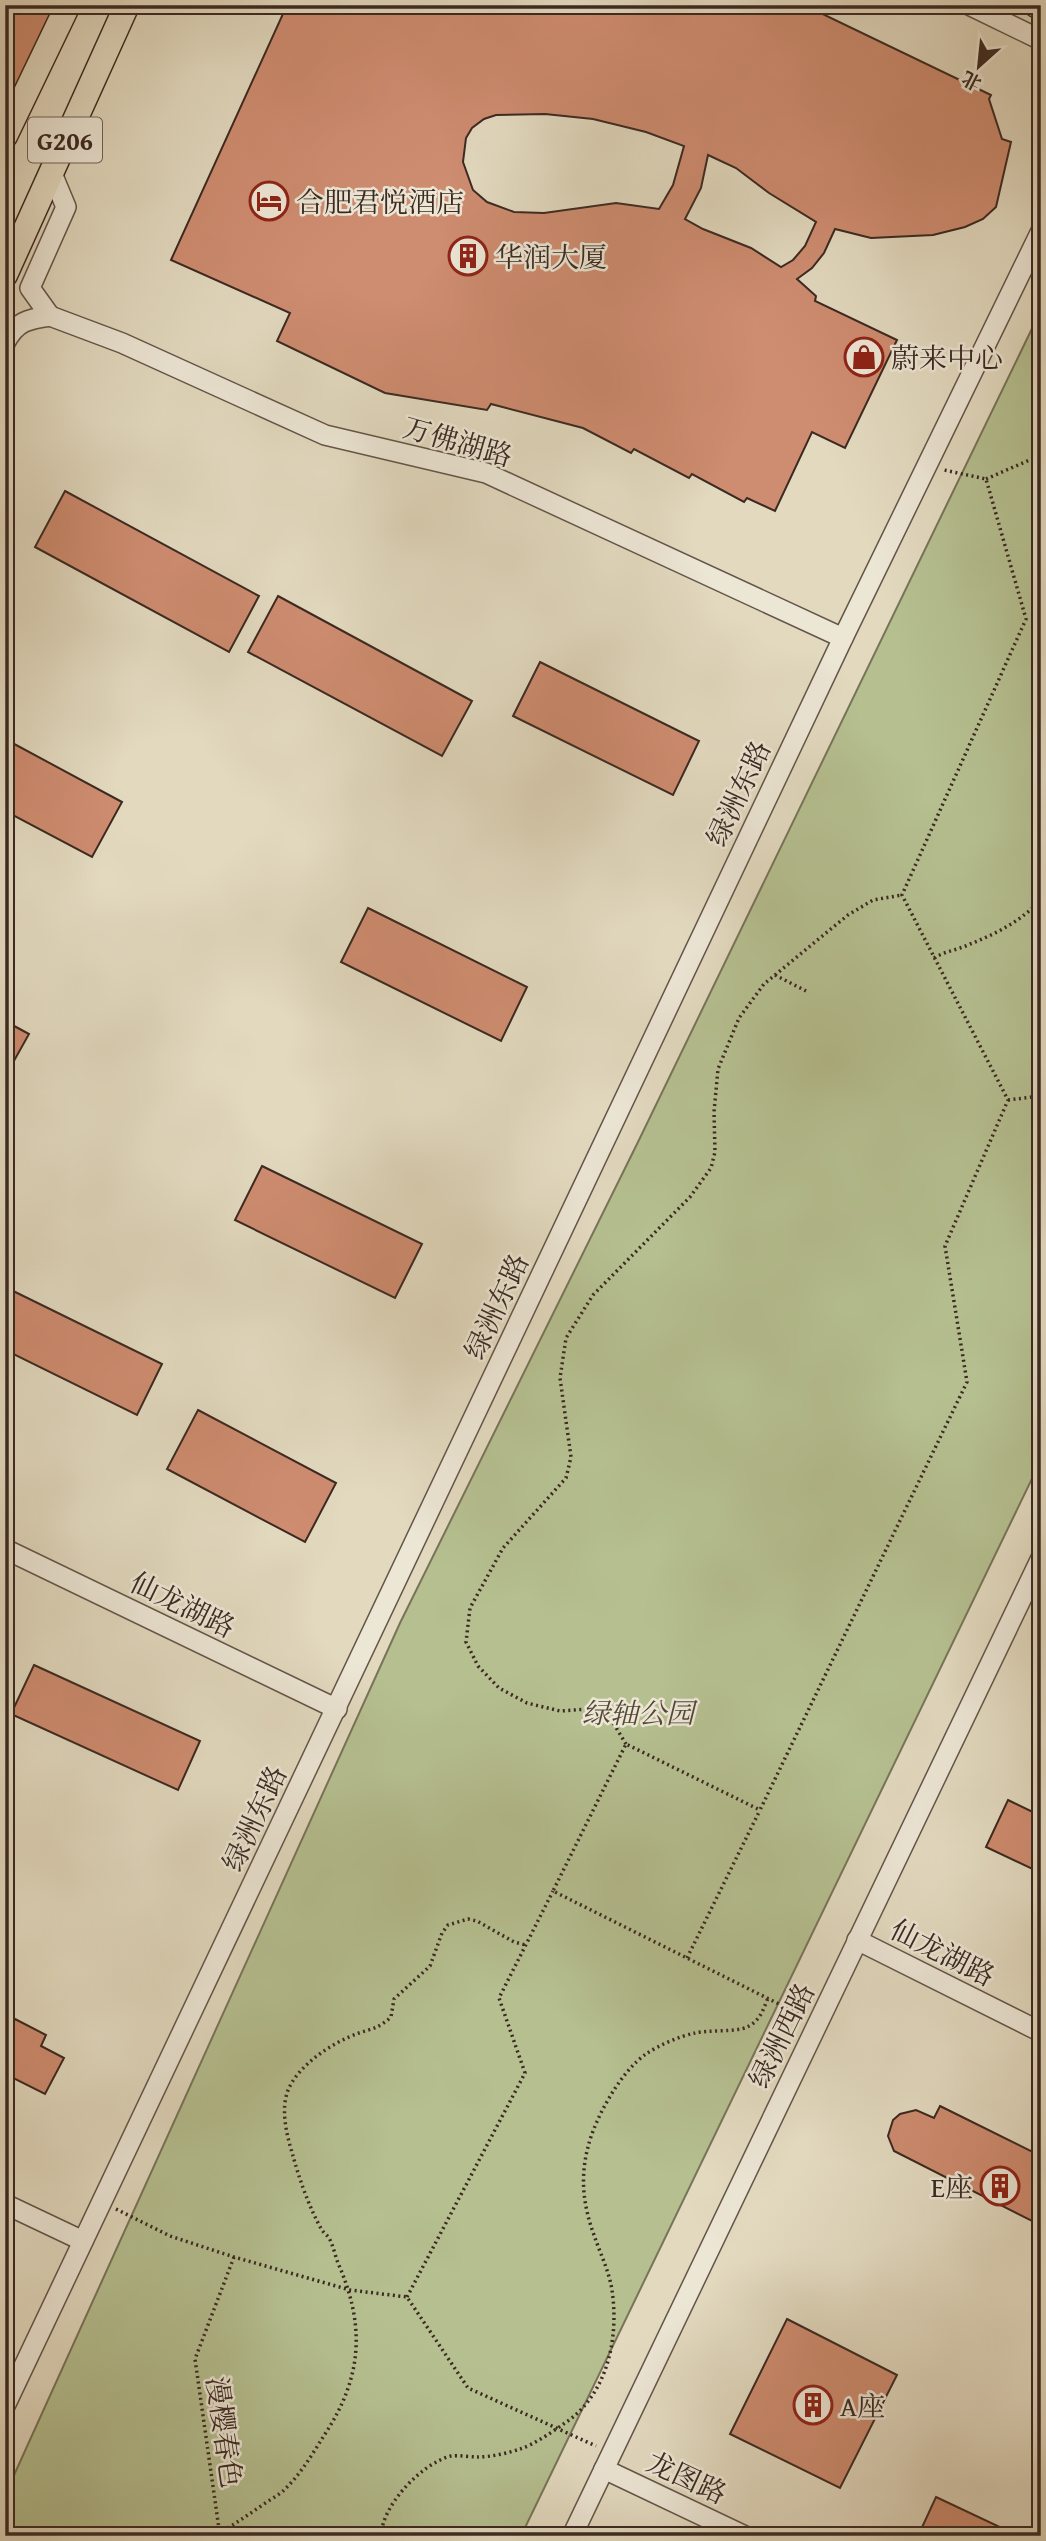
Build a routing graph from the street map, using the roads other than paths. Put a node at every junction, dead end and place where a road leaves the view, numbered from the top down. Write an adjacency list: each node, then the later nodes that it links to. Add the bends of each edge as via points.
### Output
1 (68, 5): 5 (main road, G206)
2 (127, 5): 8 (main road, G206)
3 (969, 5): 4 (street)
4 (1041, 40)
5 (23, 99): 6 (street); 7 (main road, G206)
6 (5, 118)
7 (5, 136)
8 (51, 171): 10 (main road, G206); 11 (street, via 66,206 30,288)
9 (1041, 232): 13 (street, 绿洲东路)
10 (5, 275)
11 (50, 316): 12 (street, via 26,320); 13 (street, 万佛湖路, via 122,343 325,435 486,473)
12 (5, 342)
13 (843, 638): 16 (street, 绿洲东路)
14 (5, 1549): 16 (street, 仙龙湖路)
15 (1041, 1558): 17 (street, 绿洲西路)
16 (337, 1709): 20 (street, 绿洲东路)
17 (857, 1940): 18 (street, 仙龙湖路); 22 (street, 绿洲西路)
18 (1041, 2032)
19 (5, 2204): 20 (street)
20 (83, 2241): 21 (street, 绿洲东路)
21 (5, 2406)
22 (608, 2461): 23 (street, 绿洲西路); 24 (street, 龙图路)
23 (572, 2536)
24 (745, 2536)

